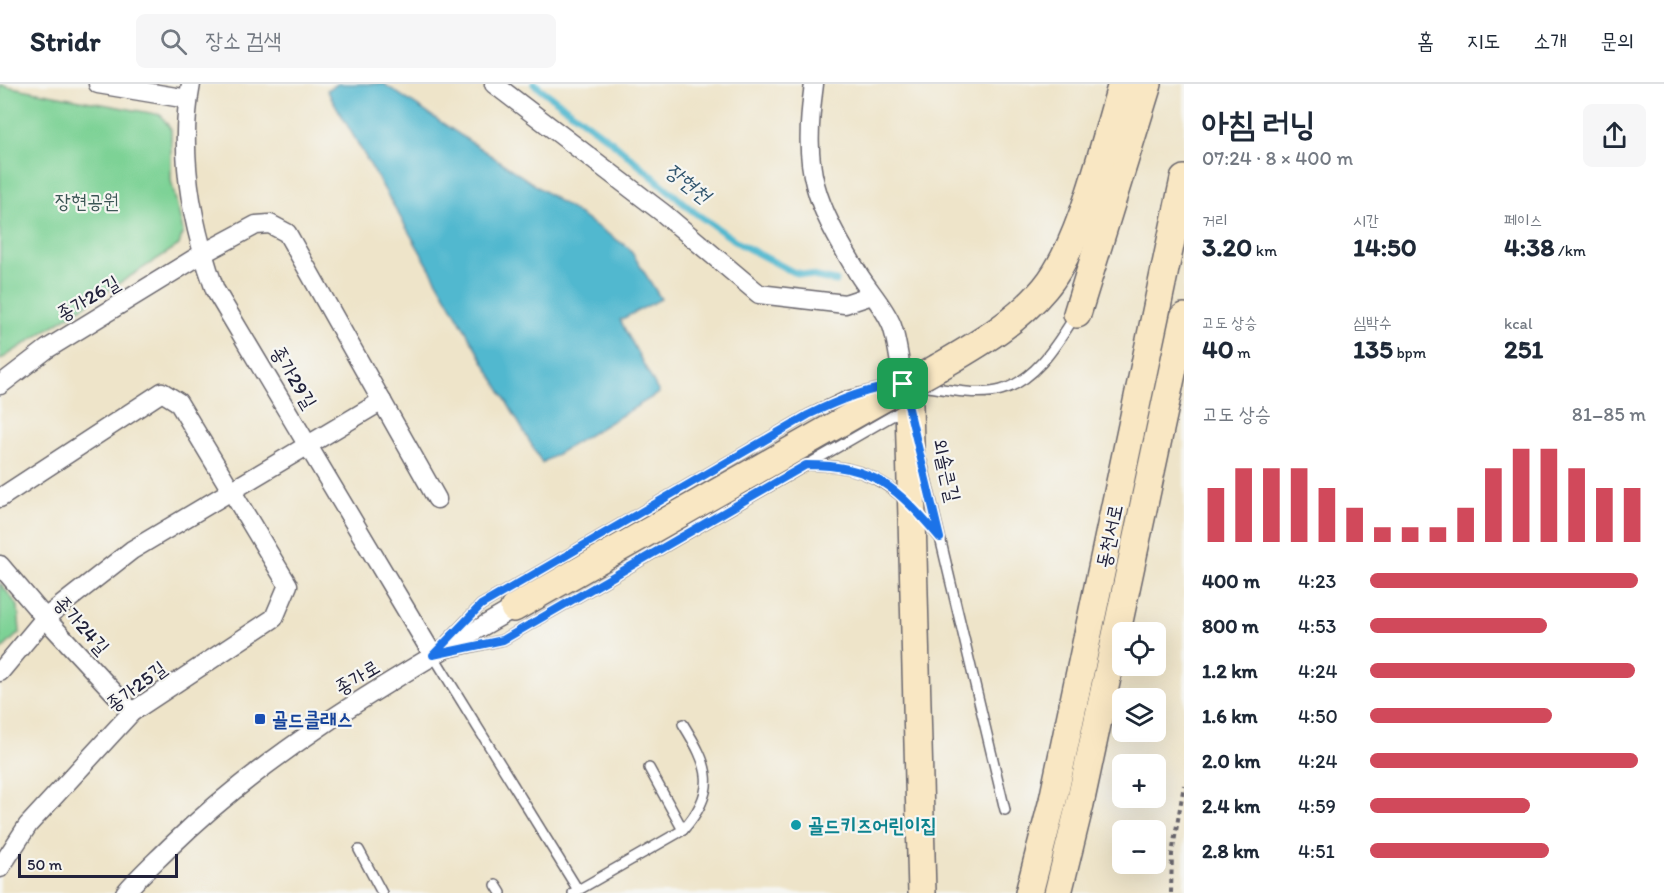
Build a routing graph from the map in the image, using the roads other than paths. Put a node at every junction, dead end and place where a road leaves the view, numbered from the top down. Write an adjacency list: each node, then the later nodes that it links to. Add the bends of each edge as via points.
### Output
1 (98, 84): 6 (street, 종가29길)
2 (494, 84): 9 (street, via 663,213 759,294 845,304)
3 (814, 84): 9 (street, 외솔큰길, via 808,126 809,162 818,195 829,226)
4 (1122, 84): 23 (main road, bridge, via 1075,232 1047,286 1005,327)
5 (1148, 84): 10 (main road)
6 (190, 92): 8 (street, 종가29길, via 188,178)
7 (1184, 179): 38 (main road, 동천서로, via 1055,788)
8 (202, 254): 12 (street, 종가26길, via 47,349); 14 (street, 종가26길, via 256,225 270,224 287,233); 15 (street, 종가29길, via 215,290)
9 (872, 295): 13 (street, 외솔큰길, via 891,324)
10 (1077, 314): 13 (lane, via 1048,357 1026,377 1002,390)
11 (1184, 317): 39 (main road, 동천서로, via 1083,793)
12 (0, 385)
13 (906, 395): 16 (lane); 20 (main road); 21 (lane, 외솔큰길); 25 (lane, via 878,387 847,396 808,415 481,605)
14 (382, 401): 15 (street); 19 (street, 종가26길)
15 (309, 446): 17 (street); 25 (street, 종가29길)
16 (806, 465): 20 (lane, via 858,470 885,483); 25 (lane, via 503,640)
17 (230, 491): 18 (street, via 178,402 162,392); 24 (street, via 132,550); 27 (street, 종가25길, via 288,585 274,618)
18 (0, 498)
19 (437, 499)
20 (911, 504): 21 (lane); 37 (main road)
21 (940, 538): 30 (lane, 외솔큰길)
22 (0, 565): 24 (street, 종가24길)
23 (514, 608): 25 (street, 종가로)
24 (45, 618): 26 (street); 27 (street, 종가24길)
25 (433, 655): 34 (lane); 35 (street, 종가로, via 312,730 253,773 195,822)
26 (0, 672)
27 (132, 712): 33 (street, 종가25길, via 28,825)
28 (683, 724): 31 (lane, via 705,759 706,792 698,814)
29 (649, 768): 31 (lane)
30 (1005, 810)
31 (683, 830): 34 (lane)
32 (359, 850): 36 (lane)
33 (0, 868)
34 (576, 892)
35 (125, 893)
36 (382, 893)
37 (922, 893)
38 (1029, 893)
39 (1058, 893)

